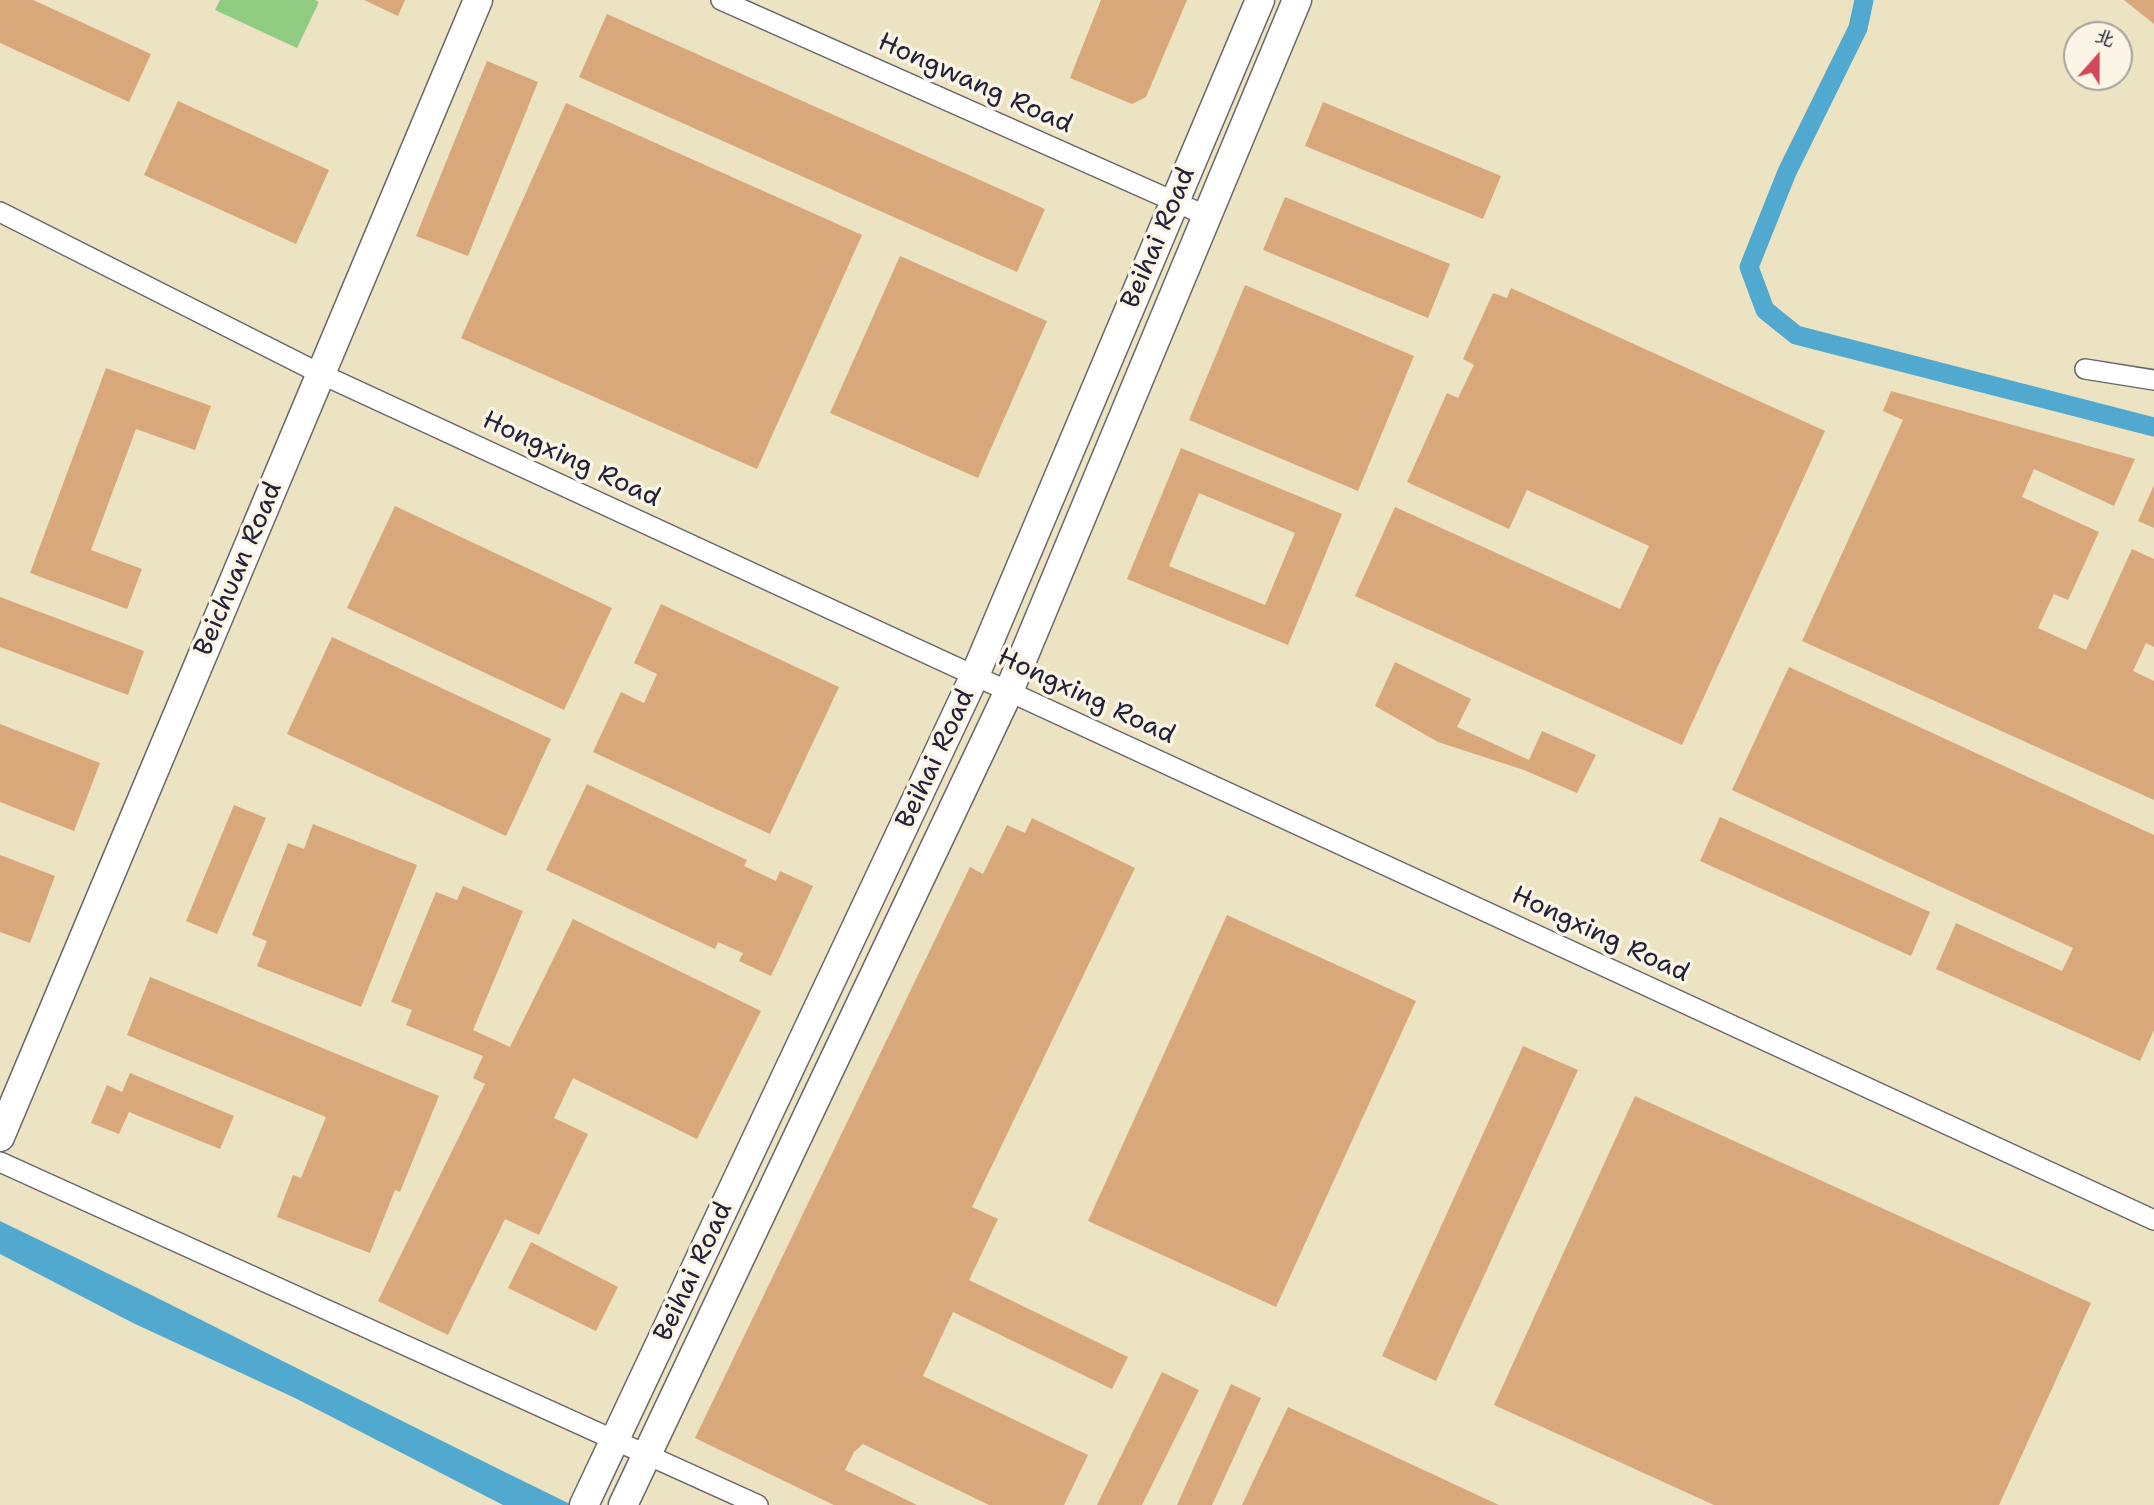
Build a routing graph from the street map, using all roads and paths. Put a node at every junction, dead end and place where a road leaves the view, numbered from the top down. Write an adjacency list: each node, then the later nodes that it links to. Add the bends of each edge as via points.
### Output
1 (478, 0): 9 (street, Beichuan Road)
2 (721, 0): 5 (street, Hongwang Road)
3 (1260, 0): 5 (street, Beihai Road)
4 (1297, 0): 7 (street, Beihai Road)
5 (1175, 201): 7 (street, Hongwang Road); 11 (street, Beihai Road)
6 (0, 212): 9 (street, Hongxing Road)
7 (1207, 216): 12 (street, Beihai Road)
8 (2085, 369): 10 (street)
9 (321, 374): 11 (street, Hongxing Road); 13 (street, Beichuan Road)
10 (2154, 380)
11 (975, 675): 12 (street, Hongxing Road); 16 (street, Beihai Road)
12 (1009, 691): 15 (street, Hongxing Road); 17 (street, Beihai Road)
13 (0, 1137)
14 (0, 1162): 16 (street)
15 (2154, 1220)
16 (615, 1439): 17 (street); 18 (street, Beihai Road)
17 (648, 1454): 19 (street, Beihai Road); 20 (street)
18 (584, 1505)
19 (623, 1505)
20 (758, 1505)

